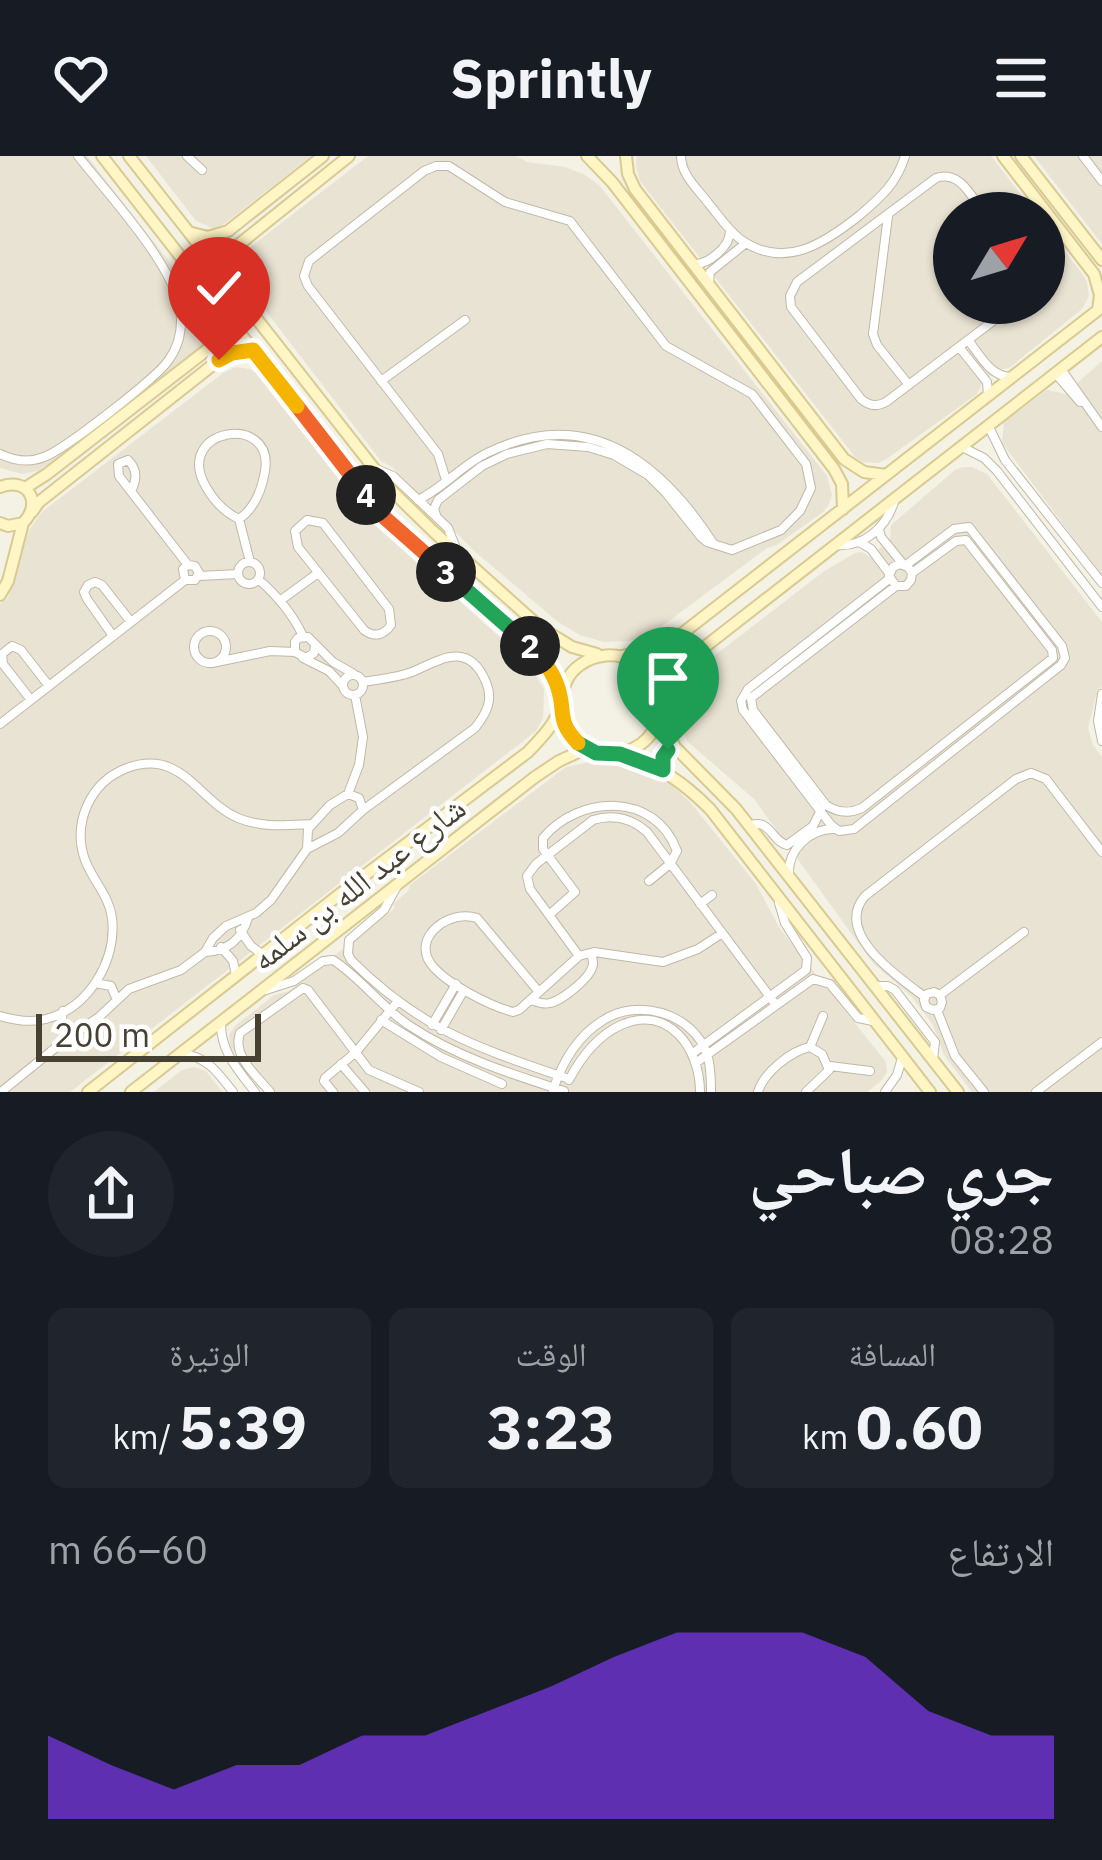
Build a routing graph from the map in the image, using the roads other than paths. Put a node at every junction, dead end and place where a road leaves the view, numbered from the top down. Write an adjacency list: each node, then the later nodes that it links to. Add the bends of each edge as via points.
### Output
1 (78, 156): 45 (street, via 163,266 181,313 167,362)
2 (102, 156): 28 (main road)
3 (129, 156): 22 (main road)
4 (187, 156): 15 (street)
5 (323, 156): 22 (main road, via 228,231)
6 (350, 156): 29 (main road, via 232,250)
7 (577, 156): 8 (main road)
8 (588, 156): 63 (main road, via 834,469)
9 (626, 156): 27 (main road, via 635,189)
10 (681, 156): 21 (street)
11 (905, 156): 23 (street, via 884,195 823,244 787,253)
12 (1003, 156): 17 (main road)
13 (1021, 156): 16 (main road)
14 (1083, 156): 18 (street)
15 (202, 170)
16 (1034, 172): 17 (main road); 26 (main road)
17 (1022, 181): 31 (main road, via 1094,274)
18 (1102, 181)
19 (968, 192): 20 (street, via 946,175)
20 (888, 214): 43 (street, via 874,338); 43 (street, via 797,282 790,302 865,402 882,405)
21 (729, 230): 23 (street); 24 (street)
22 (188, 232): 25 (main road)
23 (746, 243): 24 (street)
24 (726, 251): 27 (street); 30 (street)
25 (211, 260): 28 (main road); 29 (main road)
26 (1102, 260)
27 (693, 263): 30 (main road)
28 (194, 273): 32 (main road)
29 (225, 278): 52 (main road)
30 (709, 284): 54 (main road, via 844,459)
31 (1100, 309): 41 (main road)
32 (223, 311): 36 (main road); 38 (main road)
33 (465, 320): 42 (street)
34 (990, 324): 37 (street)
35 (1102, 337): 40 (main road)
36 (215, 342): 39 (main road); 45 (main road)
37 (964, 344): 41 (street, via 997,374); 43 (street); 44 (street)
38 (253, 350): 39 (main road); 97 (main road, via 378,510)
39 (229, 355): 64 (main road)
40 (1058, 371): 46 (main road); 47 (street)
41 (1014, 376): 44 (main road)
42 (381, 381): 50 (street); 53 (street, via 304,270 424,171 454,169 505,202 575,226 666,346 748,389 806,464 811,488 781,530 727,550 700,537 650,472 601,450 533,446)
43 (909, 385)
44 (987, 397): 51 (main road)
45 (119, 410): 49 (street, via 45,457); 58 (main road)
46 (988, 425): 48 (main road); 84 (street, via 1005,460)
47 (1102, 427)
48 (961, 447): 57 (main road); 90 (street, via 997,471)
49 (0, 454)
50 (438, 454): 53 (street); 55 (street)
51 (899, 466): 54 (main road); 57 (main road)
52 (373, 468): 62 (street); 73 (main road)
53 (465, 471): 55 (street); 60 (street)
54 (886, 475): 63 (main road)
55 (446, 480): 60 (street)
56 (3, 483): 58 (main road)
57 (913, 484): 61 (main road)
58 (25, 488): 64 (main road)
59 (131, 490): 75 (street)
60 (438, 493): 62 (street); 65 (street)
61 (895, 498): 69 (street); 72 (main road)
62 (418, 500): 65 (street)
63 (843, 509): 96 (main road)
64 (32, 512): 68 (main road)
65 (437, 518): 73 (street)
66 (239, 519): 66 (street, via 260,490 266,461 250,437 231,433 212,440 199,466 210,494); 74 (street)
67 (0, 523): 68 (main road); 70 (main road)
68 (23, 524): 86 (main road)
69 (879, 527): 71 (street); 76 (street)
70 (0, 534)
71 (860, 542): 72 (street); 81 (street)
72 (833, 545): 102 (main road)
73 (459, 554): 97 (main road, via 542,628)
74 (250, 562): 78 (street); 80 (street)
75 (188, 565): 79 (street); 82 (street)
76 (907, 568): 81 (street, via 893,566); 81 (street, via 906,586); 83 (street, via 964,526); 85 (street, via 962,539)
77 (318, 573): 77 (street, via 364,630 388,629 389,609 323,523 307,520 295,542); 88 (street)
78 (238, 574): 79 (street); 80 (street, via 249,584)
79 (199, 576): 82 (street)
80 (258, 579): 88 (street)
81 (891, 579): 121 (street, via 753,694 751,706)
82 (185, 580): 91 (street)
83 (1013, 580): 85 (street); 87 (street)
84 (1102, 583)
85 (1004, 588): 89 (street)
86 (0, 595)
87 (1025, 597): 89 (street); 117 (street, via 1064,650 1064,662)
88 (281, 600): 93 (street)
89 (1016, 604): 117 (street, via 1052,661)
90 (1102, 608)
91 (131, 622): 92 (street); 92 (street, via 102,585 88,585 85,596)
92 (113, 635): 105 (street)
93 (303, 636): 95 (street); 98 (street, via 295,642)
94 (224, 640): 99 (street); 101 (street, via 224,654); 101 (street, via 205,632 194,642 196,656)
95 (315, 644): 98 (street, via 310,656); 103 (street)
96 (663, 645): 100 (main road); 102 (main road, via 664,660)
97 (554, 653): 100 (main road); 110 (main road)
98 (298, 654): 99 (street); 106 (street)
99 (244, 655): 101 (street)
100 (613, 656): 110 (main road, via 582,663); 111 (main road, via 643,668)
101 (212, 663)
102 (679, 669): 111 (main road)
103 (355, 675): 104 (street); 106 (street)
104 (363, 682): 108 (street); 122 (street, via 455,656 481,674 489,701 476,728)
105 (49, 686): 109 (street); 109 (street, via 18,648 6,649 2,661)
106 (343, 686): 108 (street)
107 (1102, 694): 113 (street)
108 (355, 695): 120 (street, via 363,737)
109 (31, 700): 112 (street)
110 (560, 702): 114 (main road, via 567,731); 115 (main road, شارع عبد الله بن سلمه)
111 (659, 707): 116 (main road, via 642,744); 118 (main road)
112 (0, 724)
113 (1102, 741)
114 (585, 748): 116 (main road); 119 (main road, شارع عبد الله بن سلمه)
115 (528, 752): 119 (main road, via 543,754); 147 (main road, شارع عبد الله بن سلمه)
116 (620, 754): 118 (main road)
117 (939, 755): 121 (street, via 856,811); 125 (street, via 854,829)
118 (666, 757): 124 (main road, via 725,796); 135 (main road)
119 (545, 770): 133 (main road, شارع عبد الله بن سلمه)
120 (348, 794): 122 (street); 123 (street)
121 (823, 808): 125 (street); 127 (street)
122 (363, 810): 126 (street)
123 (312, 824): 126 (street); 150 (street, via 237,818 170,767 139,765 110,777 90,799 80,828 112,920 109,955)
124 (749, 826): 127 (street, via 764,824); 131 (main road)
125 (834, 829): 127 (street)
126 (307, 849): 138 (street)
127 (788, 850): 131 (street)
128 (1102, 852): 159 (street, via 1046,779 1031,773 865,896 855,911 857,929)
129 (547, 855): 130 (street, via 593,820 613,817 640,826); 130 (street, via 545,834 573,814 618,805 659,824 675,844); 137 (street, via 527,876); 137 (street, via 575,892)
130 (670, 864): 132 (street); 136 (street)
131 (789, 878): 151 (main road)
132 (650, 881)
133 (398, 883): 153 (main road, شارع عبد الله بن سلمه); 157 (street, via 347,947)
134 (712, 895): 136 (street)
135 (777, 896): 158 (street, via 808,962); 166 (main road)
136 (700, 904): 142 (street)
137 (549, 915): 148 (street)
138 (248, 918): 139 (street); 140 (street)
139 (234, 922): 140 (street); 143 (street)
140 (242, 932): 144 (street); 147 (street)
141 (1024, 932): 154 (street)
142 (721, 934): 146 (street, via 663,962); 158 (street)
143 (213, 938): 144 (street); 145 (street)
144 (222, 949): 145 (street); 149 (street)
145 (205, 952): 156 (street)
146 (591, 953): 148 (street); 155 (street, via 591,970 572,988 552,1003)
147 (263, 955): 149 (main road, شارع عبد الله بن سلمه)
148 (579, 956): 155 (street)
149 (236, 977): 191 (main road, شارع عبد الله بن سلمه)
150 (95, 982): 156 (street, via 111,986); 160 (street)
151 (876, 986): 164 (street, via 892,987); 177 (main road)
152 (460, 987): 155 (street, via 508,1012); 155 (street, via 433,967 427,940 465,914 482,921); 168 (street)
153 (259, 992): 161 (street, via 333,960); 167 (main road, شارع عبد الله بن سلمه)
154 (940, 995): 159 (street, via 934,992); 159 (street, via 943,1001)
155 (535, 996)
156 (117, 1001): 169 (street)
157 (398, 1001): 161 (street); 168 (street)
158 (773, 1001): 166 (street, via 818,979 860,1020); 172 (street)
159 (929, 1005): 164 (street); 206 (street)
160 (63, 1011): 162 (street, via 34,1020); 169 (street, via 61,1024)
161 (389, 1011): 165 (street); 182 (street)
162 (0, 1016)
163 (823, 1016): 171 (street)
164 (915, 1016): 177 (street, via 934,1042)
165 (381, 1020): 173 (street); 186 (street)
166 (874, 1021): 175 (main road)
167 (221, 1022): 174 (main road, شارع عبد الله بن سلمه); 178 (street)
168 (436, 1027): 184 (street)
169 (77, 1033): 190 (street)
170 (1102, 1042): 207 (street)
171 (811, 1047): 180 (street); 201 (street, via 763,1078)
172 (706, 1051): 176 (street); 184 (street, via 673,1016 630,1011 590,1030); 200 (street)
173 (356, 1052): 179 (street); 187 (street); 195 (street, via 301,988 238,1038 239,1054)
174 (181, 1054): 183 (street); 192 (main road, شارع عبد الله بن سلمه)
175 (902, 1056): 203 (street); 204 (main road)
176 (695, 1057): 185 (street, via 664,1025 625,1023 586,1052); 199 (street)
177 (933, 1061): 205 (main road)
178 (233, 1063): 183 (street); 194 (street)
179 (341, 1064): 196 (street, via 324,1079); 197 (street)
180 (830, 1066): 181 (street); 202 (street)
181 (870, 1071)
182 (507, 1073): 186 (street); 188 (street)
183 (220, 1074): 193 (street)
184 (558, 1075): 185 (street); 188 (street)
185 (569, 1078): 189 (street)
186 (500, 1088)
187 (403, 1089): 198 (street)
188 (553, 1090): 189 (street)
189 (564, 1091)
190 (1, 1092)
191 (88, 1092)
192 (131, 1092)
193 (233, 1092)
194 (255, 1092)
195 (270, 1092)
196 (333, 1092)
197 (364, 1092)
198 (419, 1092)
199 (700, 1092)
200 (711, 1092)
201 (758, 1092)
202 (806, 1092)
203 (885, 1092)
204 (930, 1092)
205 (958, 1092)
206 (984, 1092)
207 (1036, 1092)

